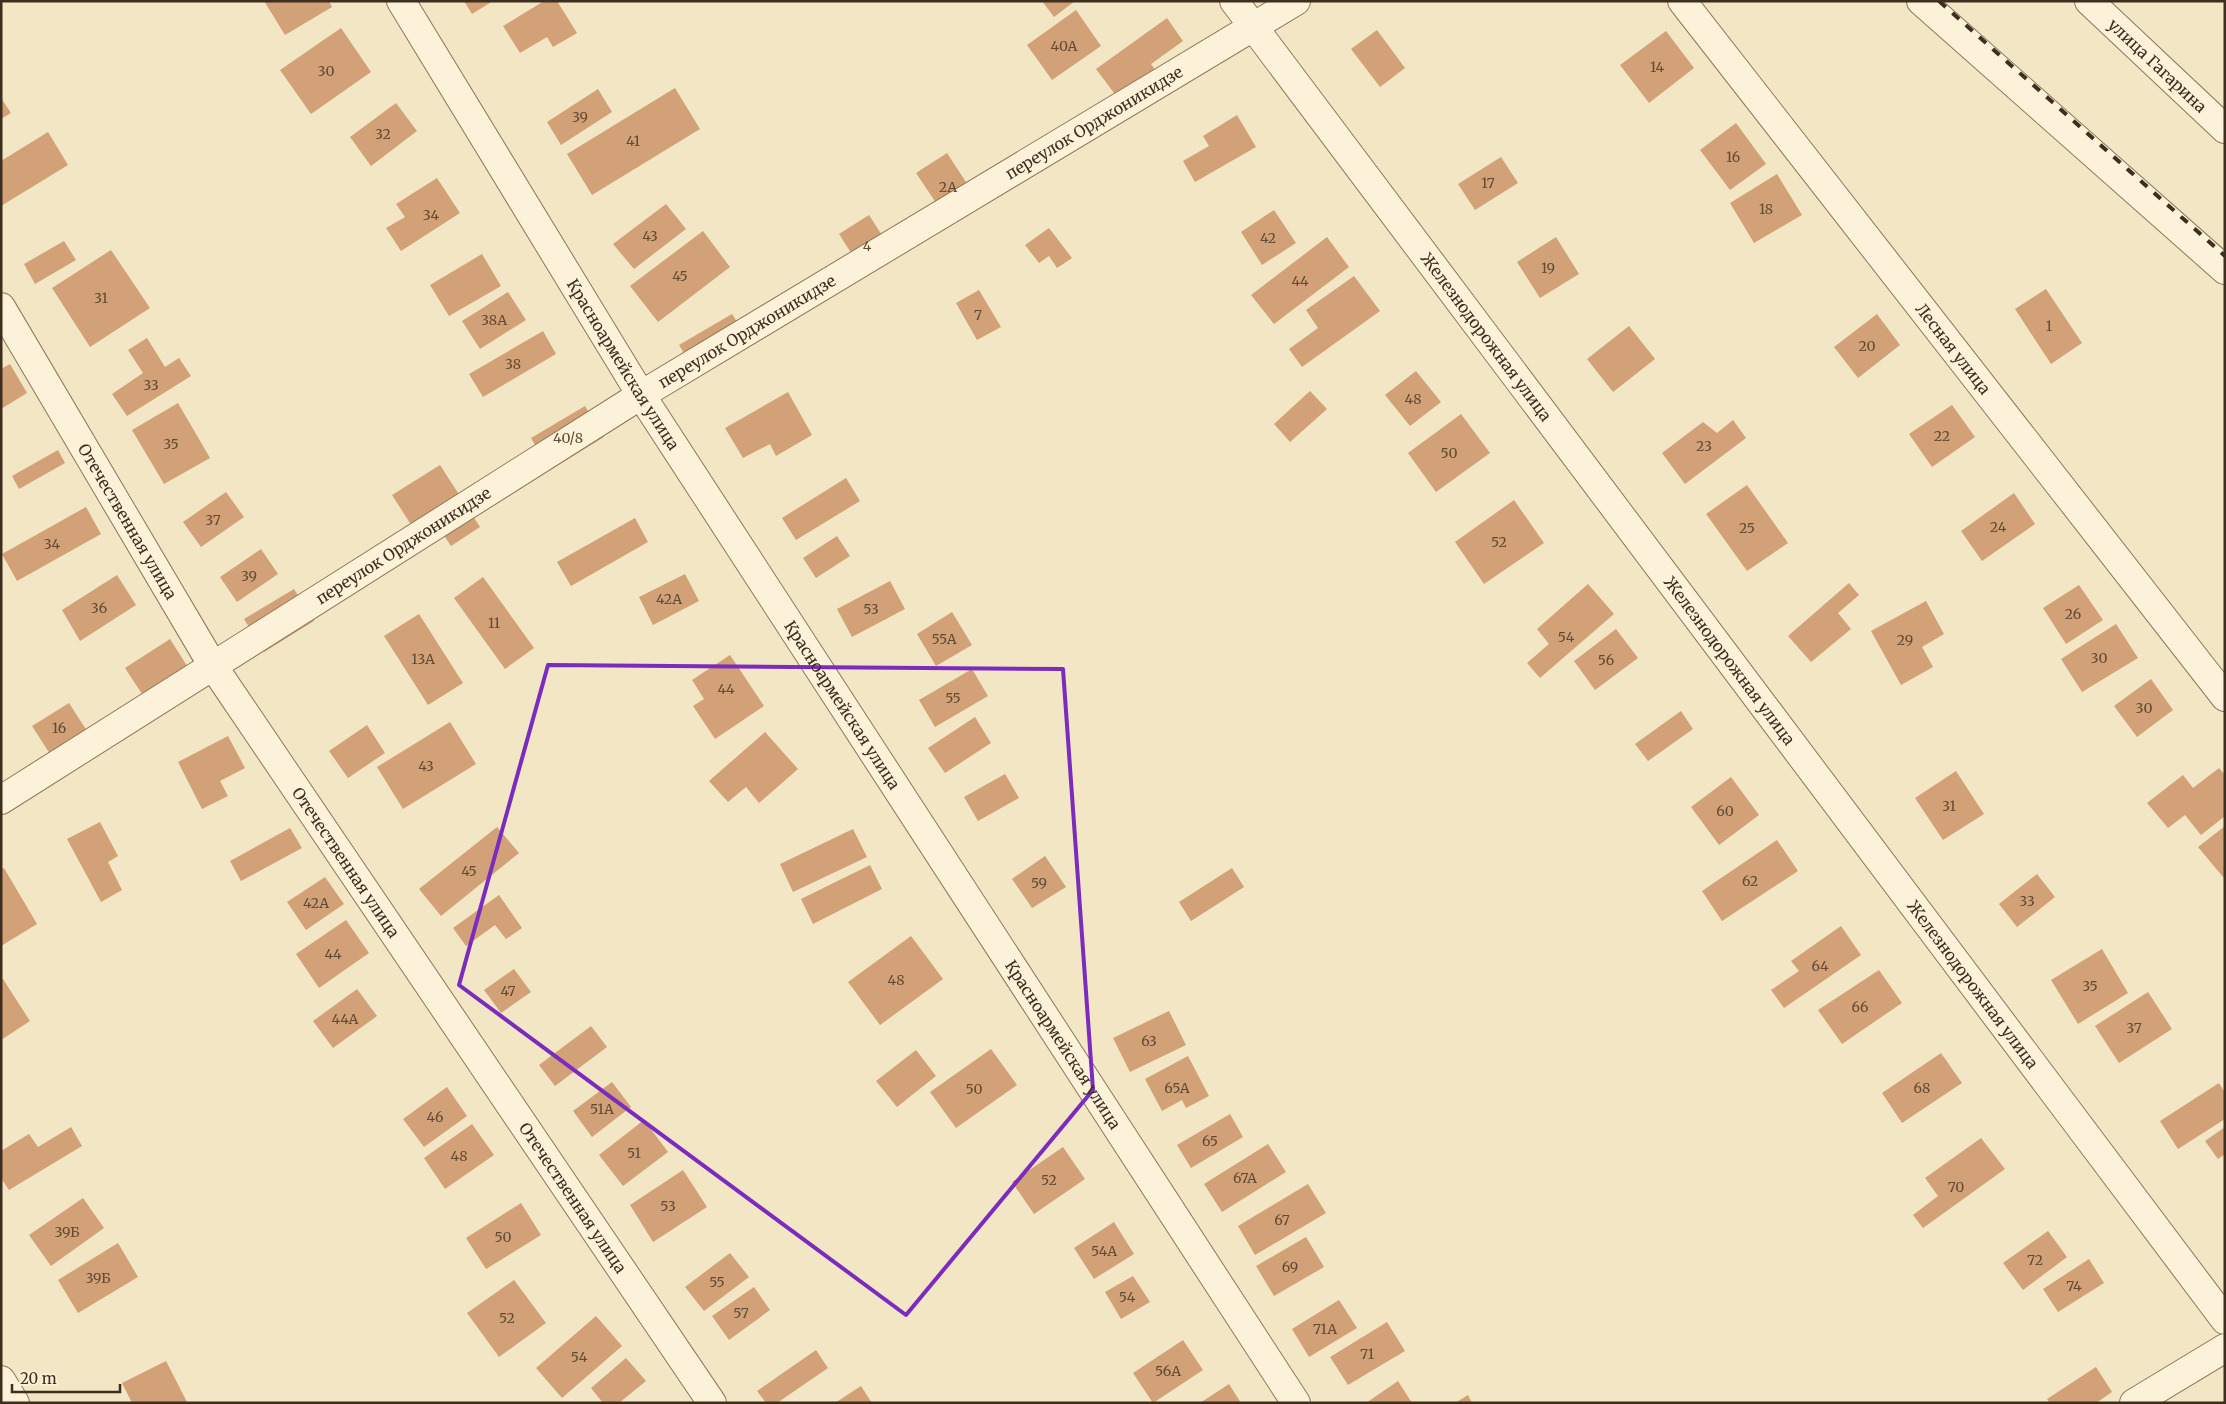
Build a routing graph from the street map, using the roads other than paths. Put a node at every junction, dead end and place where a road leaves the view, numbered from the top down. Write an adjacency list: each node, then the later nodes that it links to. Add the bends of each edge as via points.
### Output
1 (401, 1): 11 (street, Красноармейская улица)
2 (1234, 1): 7 (street, Железнодорожная улица)
3 (1296, 1): 7 (street, переулок Орджоникидзе)
4 (1682, 1): 13 (street, Лесная улица)
5 (1921, 1): 9 (street)
6 (2089, 1): 8 (street, улица Гагарина)
7 (1253, 28): 11 (street, переулок Орджоникидзе); 15 (street, Железнодорожная улица)
8 (2225, 129)
9 (2225, 270)
10 (1, 307): 12 (street, Отечественная улица)
11 (641, 395): 12 (street, переулок Орджоникидзе); 20 (street, Красноармейская улица)
12 (213, 666): 14 (street, переулок Орджоникидзе); 19 (street, Отечественная улица)
13 (2225, 697)
14 (1, 800)
15 (2225, 1320)
16 (2225, 1348): 21 (street)
17 (1, 1380): 18 (street)
18 (16, 1403)
19 (712, 1403)
20 (1296, 1403)
21 (2134, 1403)

